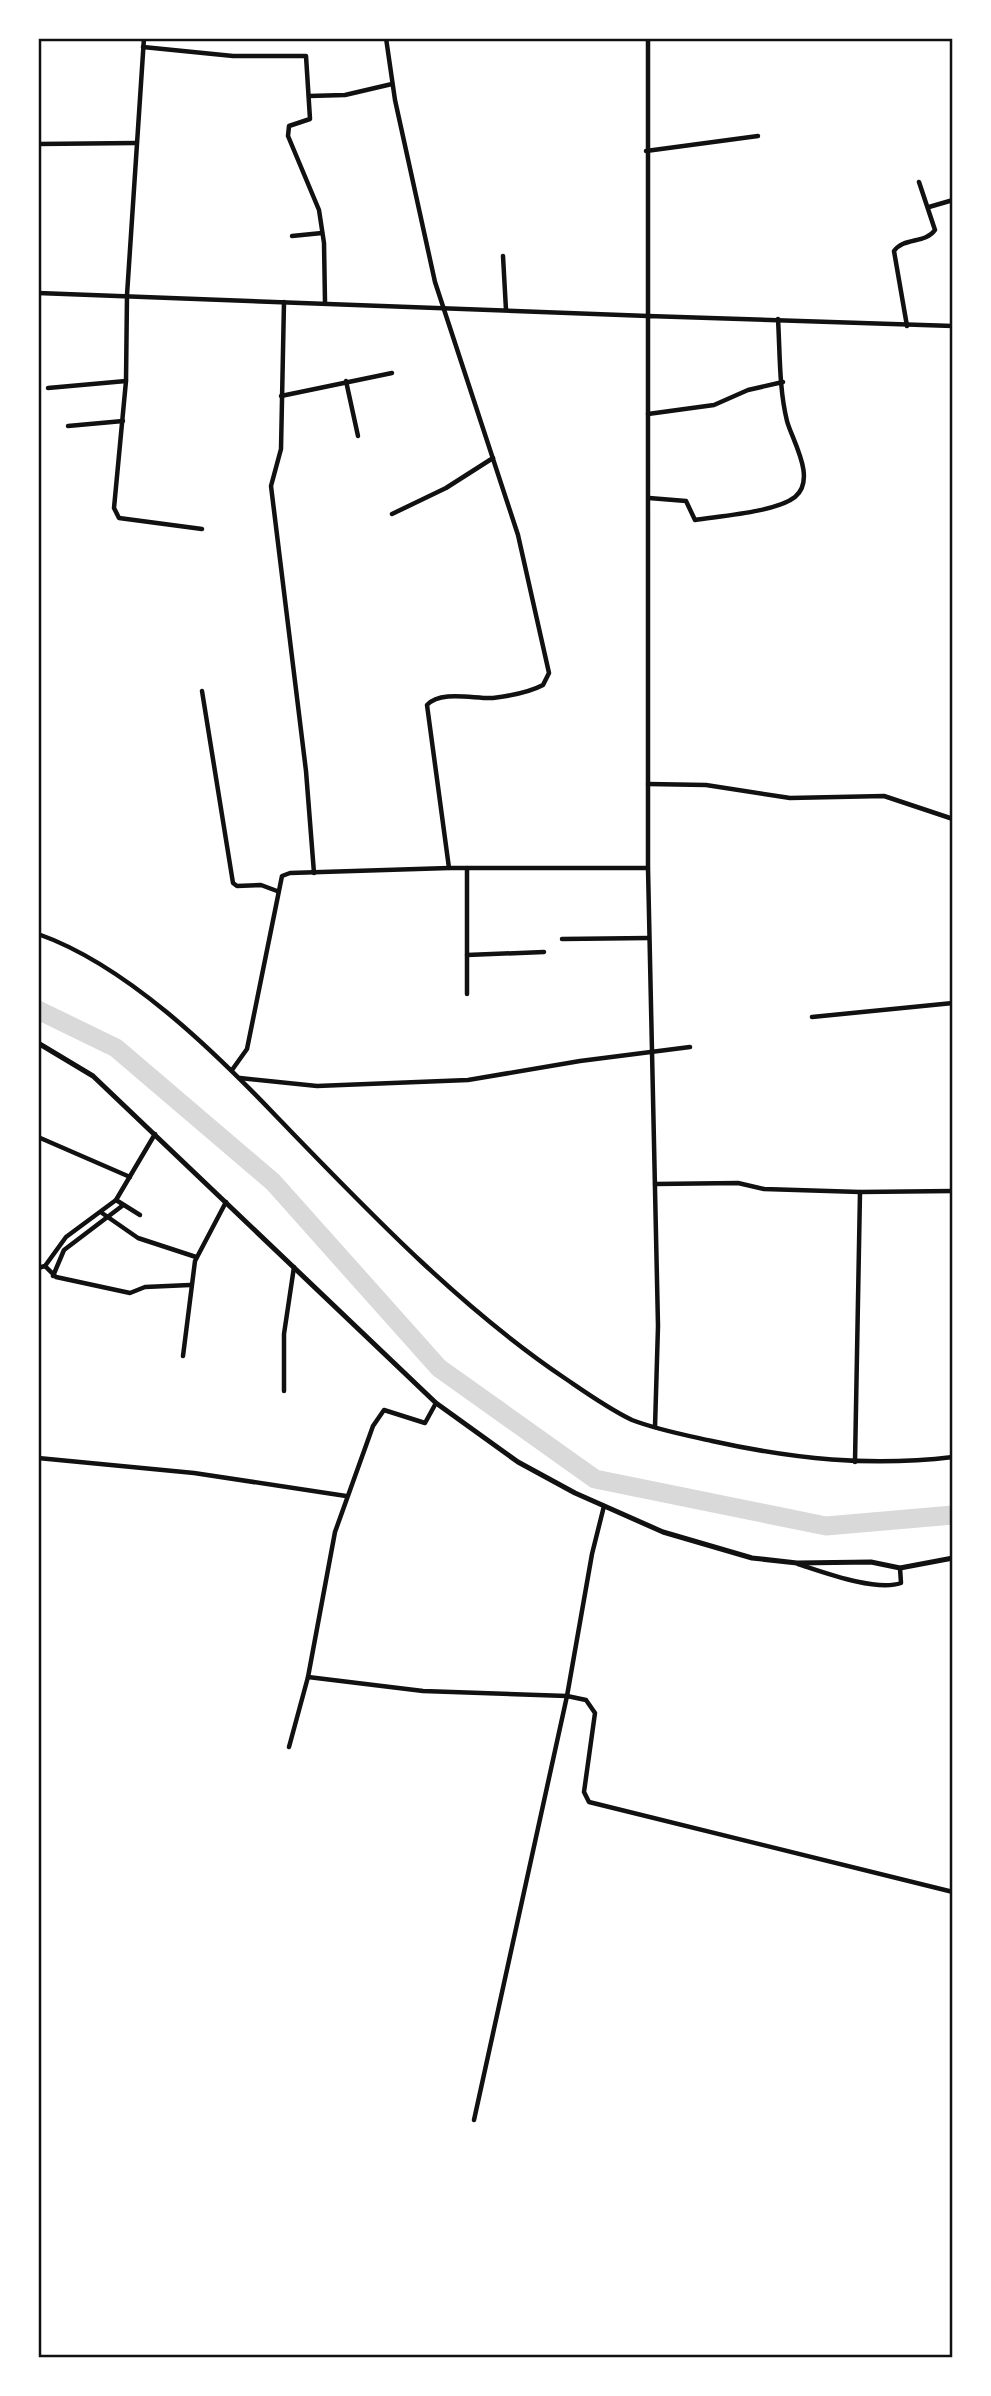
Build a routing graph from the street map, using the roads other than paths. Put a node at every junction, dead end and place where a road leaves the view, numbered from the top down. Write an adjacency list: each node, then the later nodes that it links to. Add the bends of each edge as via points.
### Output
1 (144, 38): 4 (street)
2 (386, 38): 5 (street)
3 (648, 38): 10 (street)
4 (144, 47): 6 (street, via 233,57 306,55); 8 (street)
5 (392, 84): 6 (street, via 345,95); 21 (street)
6 (309, 96): 14 (street, via 310,119 289,126 288,136 313,191)
7 (758, 136): 10 (street)
8 (136, 143): 9 (street); 18 (street)
9 (38, 144)
10 (646, 151): 23 (street)
11 (919, 182): 13 (street)
12 (953, 200): 13 (street)
13 (929, 207): 25 (street, via 933,234 901,244 894,251)
14 (323, 233): 15 (street); 20 (street)
15 (292, 236)
16 (503, 256): 22 (street)
17 (38, 293): 18 (street)
18 (127, 295): 19 (street); 28 (street)
19 (284, 302): 20 (street); 32 (street)
20 (324, 303): 21 (street)
21 (443, 307): 22 (street); 37 (street)
22 (506, 310): 23 (street)
23 (648, 316): 24 (street); 33 (street)
24 (778, 319): 25 (street); 30 (street)
25 (907, 326): 26 (street)
26 (953, 326)
27 (392, 373): 29 (street)
28 (126, 381): 31 (street); 34 (street)
29 (346, 381): 32 (street); 36 (street)
30 (783, 382): 33 (street, via 714,405); 38 (street, via 787,421 802,469 800,488 793,498 695,520 686,500)
31 (48, 388)
32 (281, 396): 47 (street, via 281,449 271,494 306,771)
33 (648, 414): 38 (street)
34 (123, 421): 35 (street); 40 (street, via 117,516)
35 (68, 426)
36 (358, 436)
37 (493, 458): 39 (street); 46 (street, via 527,568 549,673 543,685 533,689 492,698 436,698 427,705)
38 (649, 498): 42 (street)
39 (392, 514)
40 (202, 529)
41 (202, 691): 48 (street, via 233,883)
42 (648, 784): 43 (street, via 706,785 819,799 884,796); 45 (street)
43 (953, 819)
44 (467, 868): 45 (street); 46 (street); 53 (street)
45 (648, 868): 50 (street)
46 (449, 869): 47 (street)
47 (314, 873): 48 (street, via 284,874)
48 (277, 891): 60 (street, via 247,1049)
49 (38, 934): 60 (street, via 72,947 151,1001)
50 (649, 938): 51 (street); 59 (street)
51 (562, 939)
52 (544, 952): 53 (street)
53 (467, 955): 54 (street)
54 (467, 994)
55 (953, 1003): 56 (street)
56 (813, 1017)
57 (38, 1043): 62 (street, via 93,1076)
58 (690, 1047): 59 (street)
59 (651, 1053): 61 (street, via 468,1080 388,1086 317,1086); 65 (street)
60 (232, 1070): 61 (street)
61 (240, 1078): 81 (street, via 384,1225 507,1336 607,1407)
62 (155, 1134): 64 (street); 68 (street)
63 (38, 1137): 64 (street)
64 (130, 1177): 69 (street)
65 (655, 1184): 67 (street, via 738,1183 764,1189); 81 (street)
66 (953, 1191): 67 (street)
67 (860, 1192): 84 (street)
68 (226, 1202): 72 (street); 75 (street)
69 (119, 1203): 70 (street); 71 (street)
70 (140, 1215)
71 (105, 1216): 72 (street, via 138,1238); 73 (street, via 66,1237); 76 (street, via 64,1250)
72 (196, 1257): 77 (street)
73 (45, 1266): 74 (street); 76 (street)
74 (38, 1268)
75 (294, 1268): 79 (street, via 284,1334); 80 (street)
76 (53, 1276): 77 (street, via 130,1293 145,1287)
77 (190, 1285): 78 (street)
78 (183, 1356)
79 (284, 1391)
80 (436, 1403): 85 (street, via 424,1424 380,1412); 86 (street, via 518,1462)
81 (655, 1427): 84 (street, via 749,1450)
82 (953, 1457): 84 (street)
83 (38, 1458): 85 (street, via 194,1473)
84 (855, 1462)
85 (346, 1496): 90 (street)
86 (604, 1506): 88 (street, via 694,1542); 91 (street)
87 (953, 1558): 89 (street)
88 (797, 1563): 89 (street, via 871,1562); 89 (street, via 842,1579 890,1585 901,1583)
89 (900, 1568)
90 (307, 1677): 91 (street, via 423,1691); 92 (street)
91 (567, 1696): 93 (street, via 586,1700 595,1713 584,1792 589,1802); 94 (street)
92 (289, 1747)
93 (953, 1892)
94 (474, 2120)

